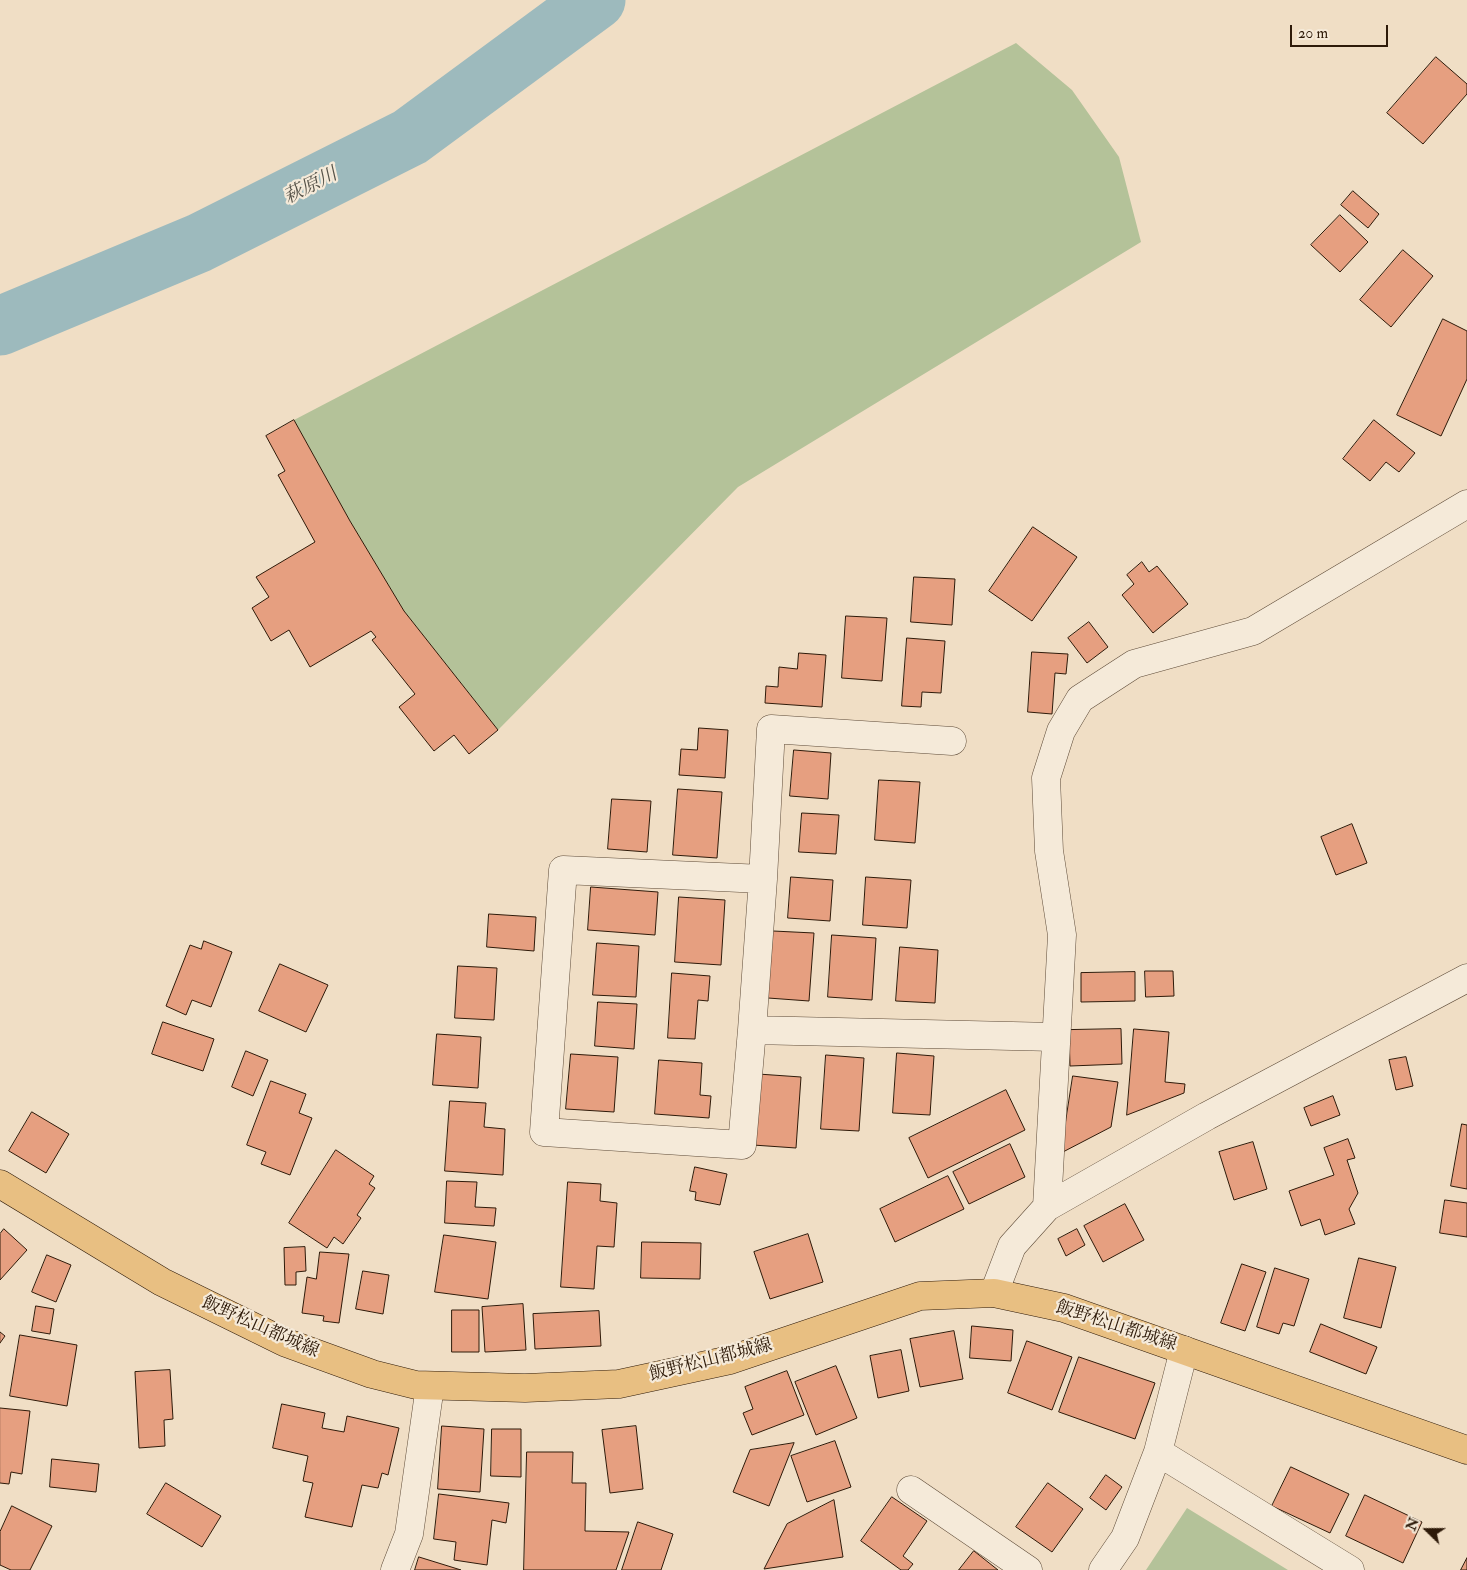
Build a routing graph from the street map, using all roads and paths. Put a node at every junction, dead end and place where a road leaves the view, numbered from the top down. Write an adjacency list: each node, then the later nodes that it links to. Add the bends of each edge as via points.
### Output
1 (1467, 504): 6 (street, via 1253,631 1134,664 1080,699 1061,731 1046,778 1049,851 1062,935)
2 (952, 741): 3 (street, via 771,729)
3 (763, 879): 5 (street); 5 (street, via 563,870 544,1132 742,1145)
4 (1467, 978): 8 (street, via 1207,1116)
5 (752, 1030): 6 (street)
6 (1055, 1037): 8 (street)
7 (0, 1184): 11 (main road, 飯野松山都城線, via 162,1282 284,1342 372,1374)
8 (1047, 1207): 9 (street, via 1012,1246)
9 (994, 1293): 10 (main road, 飯野松山都城線, via 1064,1308); 11 (main road, 飯野松山都城線, via 920,1296 730,1360 619,1384 526,1388)
10 (1184, 1350): 12 (main road, 飯野松山都城線); 13 (street)
11 (430, 1386): 15 (street, via 410,1534)
12 (1467, 1450)
13 (1158, 1452): 17 (street, via 1125,1538); 18 (street)
14 (911, 1490): 16 (street)
15 (395, 1570)
16 (1028, 1570)
17 (1103, 1570)
18 (1350, 1570)

